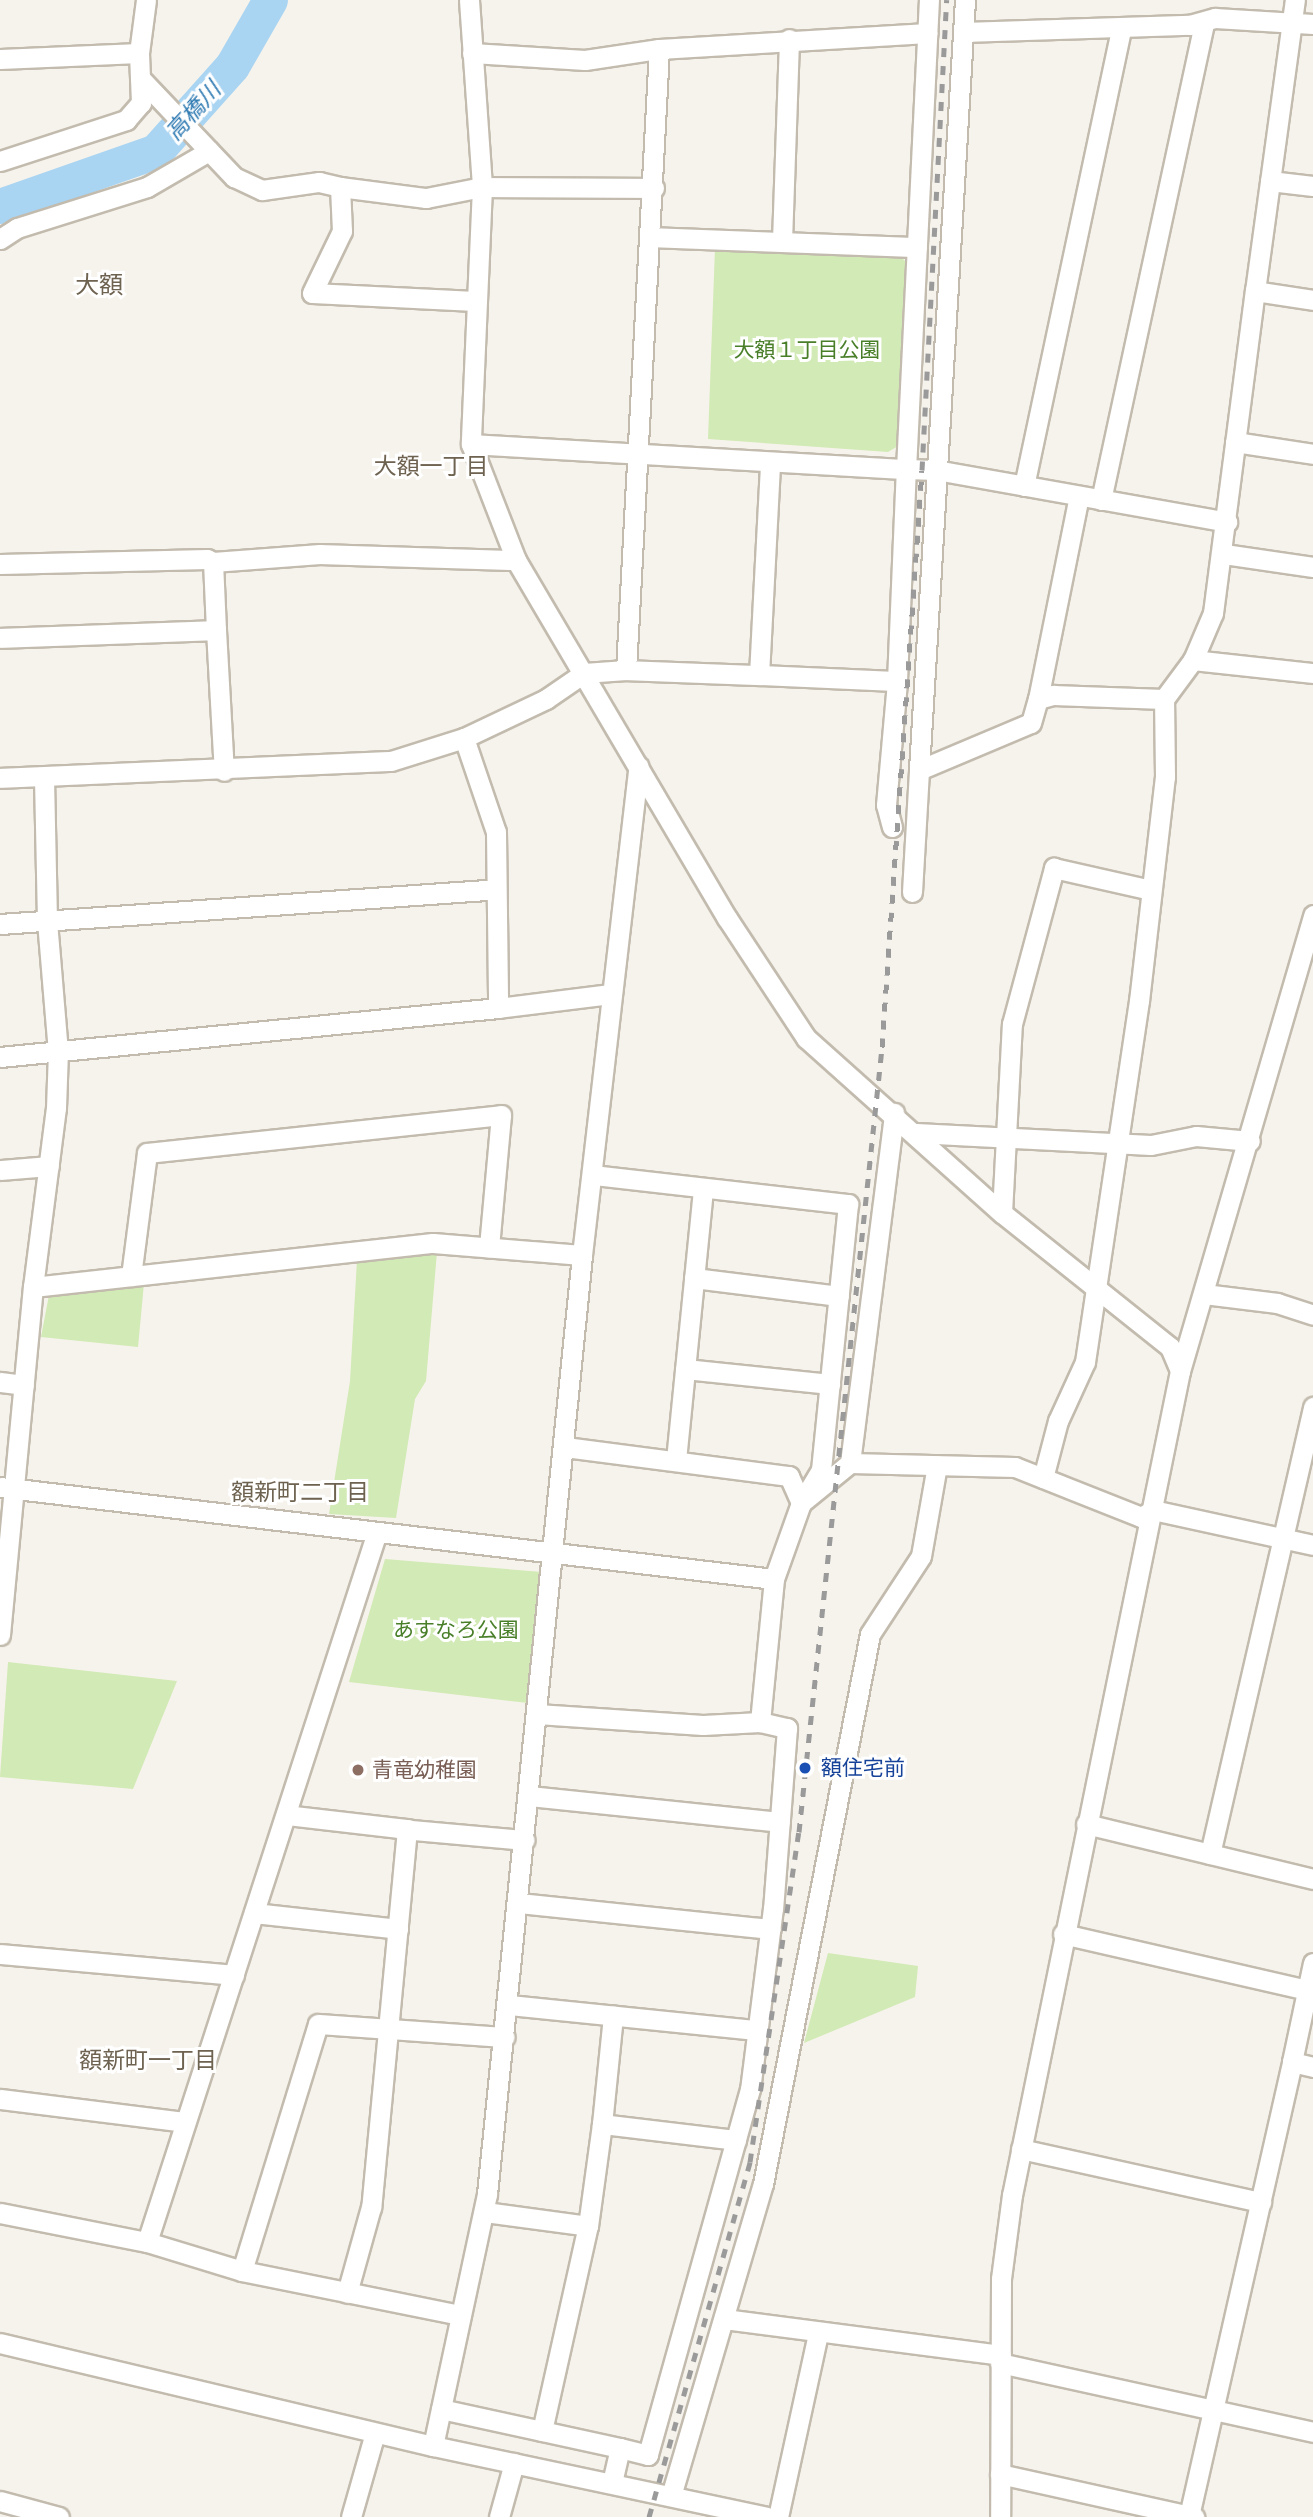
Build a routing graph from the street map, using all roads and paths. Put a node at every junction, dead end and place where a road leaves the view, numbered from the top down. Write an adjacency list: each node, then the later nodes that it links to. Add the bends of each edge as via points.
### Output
1 (146, 0): 14 (street)
2 (469, 0): 15 (street)
3 (929, 0): 11 (street)
4 (965, 0): 10 (street)
5 (1295, 0): 7 (street)
6 (1204, 22): 7 (street, via 1215,18); 9 (street); 41 (street)
7 (1292, 23): 8 (street); 20 (street)
8 (1313, 24)
9 (1121, 28): 10 (street); 39 (street)
10 (963, 32): 38 (street)
11 (928, 33): 12 (street); 28 (street)
12 (789, 40): 13 (street); 27 (street)
13 (660, 49): 15 (street, via 585,60); 24 (street)
14 (139, 52): 16 (street); 17 (street)
15 (472, 53): 23 (street)
16 (0, 59)
17 (140, 78): 18 (street); 19 (street, via 141,103 126,120)
18 (203, 145): 22 (street, via 234,177 262,190 319,182); 26 (street, via 146,187 17,228)
19 (0, 161)
20 (1270, 181): 21 (street); 29 (street)
21 (1313, 186)
22 (340, 187): 23 (street, via 426,198); 31 (street, via 342,232 312,293)
23 (482, 187): 24 (street); 31 (street)
24 (654, 188): 25 (street)
25 (651, 237): 27 (street); 34 (street)
26 (0, 239)
27 (782, 241): 28 (street)
28 (917, 247): 37 (street)
29 (1255, 291): 30 (street); 32 (street)
30 (1313, 300)
31 (475, 301): 33 (street)
32 (1235, 442): 35 (street); 42 (street)
33 (471, 444): 34 (street); 44 (street)
34 (639, 453): 36 (street); 51 (street)
35 (1313, 454)
36 (769, 464): 37 (street); 54 (street)
37 (905, 469): 38 (street); 55 (street)
38 (936, 470): 39 (street); 60 (street)
39 (1024, 486): 40 (street)
40 (1079, 496): 41 (street); 56 (street)
41 (1101, 500): 42 (street)
42 (1227, 522): 43 (street)
43 (1224, 554): 47 (street); 50 (street, via 1213,613)
44 (516, 559): 45 (street, via 320,554); 52 (street)
45 (213, 562): 46 (street); 48 (street)
46 (0, 564)
47 (1313, 567)
48 (216, 630): 49 (street); 61 (street)
49 (0, 638)
50 (1193, 660): 53 (street); 57 (street)
51 (626, 670): 52 (street); 54 (street)
52 (584, 673): 58 (street, via 546,699); 59 (street)
53 (1313, 673)
54 (759, 675): 55 (street)
55 (897, 681): 64 (street, via 887,805)
56 (1038, 699): 57 (street, via 1053,695); 60 (street, via 1031,723)
57 (1164, 699): 66 (street, via 1165,777)
58 (464, 738): 61 (street, via 391,761); 65 (street, via 496,832)
59 (639, 766): 71 (street); 75 (street, via 727,918 806,1038)
60 (919, 770): 67 (street)
61 (224, 771): 62 (street)
62 (44, 777): 63 (street); 69 (street)
63 (0, 778)
64 (892, 827)
65 (495, 889): 69 (street); 72 (street)
66 (1151, 890): 77 (street, via 1054,868 1012,1024); 78 (street)
67 (912, 892)
68 (1313, 915): 79 (street)
69 (47, 920): 70 (street); 73 (street)
70 (0, 924)
71 (611, 994): 72 (street); 82 (street)
72 (498, 1008): 73 (street)
73 (58, 1052): 74 (street); 80 (street)
74 (0, 1057)
75 (894, 1113): 76 (street); 102 (street)
76 (916, 1133): 77 (street); 84 (street)
77 (1007, 1136): 78 (street); 84 (street)
78 (1119, 1140): 79 (street, via 1151,1145 1196,1136); 90 (street)
79 (1250, 1141): 91 (street)
80 (49, 1166): 81 (street); 89 (street)
81 (0, 1170)
82 (593, 1175): 83 (street); 86 (street)
83 (704, 1188): 88 (street); 92 (street, via 848,1204)
84 (1002, 1213): 90 (street)
85 (489, 1247): 86 (street); 87 (street, via 433,1243); 87 (street, via 501,1115 147,1153)
86 (582, 1255): 100 (street)
87 (131, 1276): 89 (street)
88 (694, 1278): 92 (street); 94 (street)
89 (33, 1287): 98 (street)
90 (1093, 1290): 95 (street, via 1170,1347); 104 (street, via 1085,1362 1058,1421)
91 (1204, 1294): 93 (street, via 1277,1303); 95 (street)
92 (839, 1296): 97 (street)
93 (1313, 1315)
94 (685, 1369): 97 (street); 101 (street)
95 (1180, 1371): 107 (street)
96 (0, 1382): 98 (street)
97 (830, 1384): 106 (street, via 821,1470)
98 (24, 1385): 105 (street)
99 (1313, 1407): 109 (street)
100 (565, 1447): 101 (street); 111 (street)
101 (676, 1460): 106 (street, via 789,1476)
102 (850, 1463): 103 (street); 106 (street)
103 (937, 1465): 104 (street, via 1015,1467); 154 (street, via 920,1556 870,1634 763,2184)
104 (1042, 1478): 107 (street, via 1141,1517)
105 (7, 1488): 108 (street); 113 (street)
106 (801, 1503): 112 (street)
107 (1153, 1510): 109 (street); 120 (street)
108 (376, 1535): 111 (street); 118 (street)
109 (1283, 1538): 110 (street); 123 (street)
110 (1313, 1545)
111 (553, 1553): 112 (street); 115 (street)
112 (774, 1579): 116 (street)
113 (2, 1590): 114 (street)
114 (0, 1635)
115 (537, 1714): 116 (street, via 703,1725); 117 (street)
116 (760, 1721): 119 (street, via 787,1728)
117 (529, 1796): 119 (street); 122 (street)
118 (286, 1815): 121 (street); 126 (street)
119 (780, 1822): 128 (street)
120 (1086, 1824): 123 (street); 129 (street)
121 (401, 1829): 122 (street); 127 (street, via 407,1829)
122 (525, 1840): 125 (street)
123 (1210, 1854): 124 (street)
124 (1313, 1879)
125 (519, 1903): 128 (street); 134 (street)
126 (254, 1913): 127 (street); 132 (street)
127 (398, 1928): 136 (street)
128 (771, 1929): 137 (street)
129 (1063, 1934): 133 (street); 145 (street)
130 (0, 1954): 132 (street)
131 (1313, 1964): 133 (street)
132 (234, 1975): 142 (street)
133 (1307, 1990): 139 (street)
134 (509, 2005): 135 (street); 138 (street)
135 (613, 2016): 137 (street); 143 (street)
136 (388, 2025): 138 (street); 151 (street, via 318,2024); 152 (street, via 371,2207)
137 (757, 2030): 144 (street)
138 (505, 2037): 147 (street)
139 (1292, 2062): 140 (street); 146 (street)
140 (1313, 2067)
141 (0, 2099): 142 (street)
142 (185, 2122): 150 (street)
143 (602, 2124): 144 (street); 149 (street)
144 (736, 2140): 164 (street, via 648,2455)
145 (1021, 2149): 146 (street); 157 (street, via 1001,2279)
146 (1261, 2202): 159 (street)
147 (485, 2212): 149 (street); 153 (street)
148 (0, 2213): 150 (street)
149 (588, 2226): 160 (street)
150 (147, 2242): 151 (street)
151 (242, 2271): 152 (street)
152 (347, 2293): 153 (street)
153 (461, 2315): 158 (street)
154 (724, 2319): 155 (street); 168 (street)
155 (818, 2333): 157 (street); 175 (street)
156 (0, 2343): 162 (street)
157 (1000, 2359): 159 (street); 166 (street)
158 (441, 2409): 160 (street); 163 (street)
159 (1211, 2410): 161 (street); 170 (street)
160 (542, 2431): 164 (street)
161 (1313, 2432)
162 (375, 2433): 163 (street); 172 (street)
163 (433, 2446): 165 (street)
164 (620, 2448): 167 (street)
165 (514, 2463): 167 (street); 173 (street)
166 (1000, 2474): 170 (street); 176 (street)
167 (612, 2483): 168 (street)
168 (671, 2496): 174 (street)
169 (0, 2501): 171 (street)
170 (1191, 2516)
171 (60, 2517)
172 (351, 2517)
173 (499, 2517)
174 (767, 2517)
175 (778, 2517)
176 (1000, 2517)

